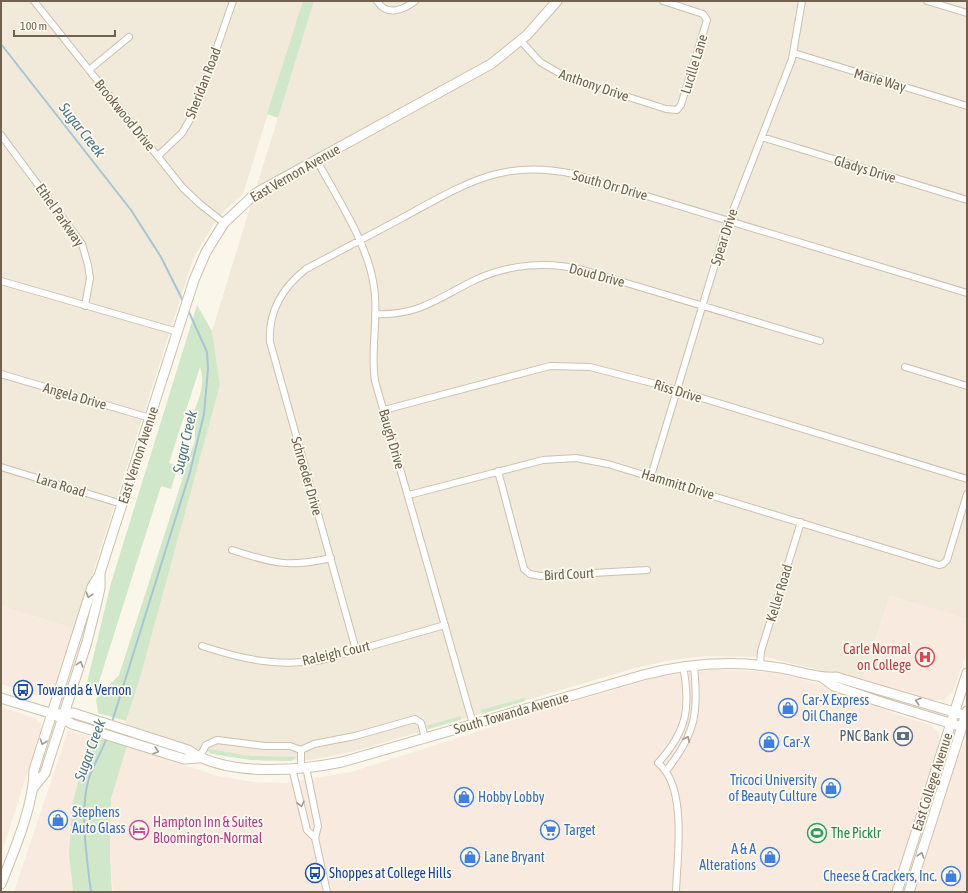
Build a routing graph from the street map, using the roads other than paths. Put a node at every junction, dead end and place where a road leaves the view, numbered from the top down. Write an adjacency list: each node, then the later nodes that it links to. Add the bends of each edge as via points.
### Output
1 (34, 1): 13 (street, Brookwood Drive)
2 (233, 1): 18 (street, Sheridan Road, via 195,111 182,133)
3 (415, 1): 8 (street, via 398,11 385,9)
4 (557, 1): 11 (main road, East Vernon Avenue)
5 (663, 1): 15 (street, Lucille Lane, via 706,17 706,24)
6 (802, 1): 12 (street, Spear Drive)
7 (927, 1): 9 (street)
8 (378, 3)
9 (967, 13)
10 (129, 37): 13 (street)
11 (520, 41): 15 (street, Anthony Drive, via 540,62 566,77 666,109); 19 (main road, East Vernon Avenue, via 474,74)
12 (794, 53): 14 (street, Marie Way); 17 (street, Spear Drive)
13 (89, 70): 18 (street, Brookwood Drive)
14 (967, 106)
15 (678, 110)
16 (1, 135): 28 (street, Ethel Parkway, via 82,244 90,278)
17 (762, 137): 20 (street, Gladys Drive); 21 (street, Spear Drive)
18 (158, 156): 22 (street, Brookwood Drive, via 192,197)
19 (316, 159): 22 (main road, East Vernon Avenue, via 256,193); 23 (street, Baugh Drive)
20 (967, 200)
21 (729, 221): 23 (street, South Orr Drive, via 574,174 558,170 525,169 494,173 465,184); 25 (street, South Orr Drive); 27 (street, Spear Drive)
22 (224, 223): 30 (main road, East Vernon Avenue, via 206,252 194,280)
23 (359, 240): 26 (street, South Orr Drive, via 306,270 291,282); 29 (street, Baugh Drive, via 373,279)
24 (1, 281): 28 (street)
25 (967, 293)
26 (277, 301): 47 (street, Schroeder Drive, via 270,323 272,355)
27 (703, 305): 29 (street, Doud Drive, via 583,270 565,266 537,265 483,276 413,311); 31 (street, Doud Drive); 35 (street, Spear Drive)
28 (85, 306): 30 (street)
29 (375, 314): 36 (street, Baugh Drive, via 374,371)
30 (178, 331): 37 (main road, East Vernon Avenue)
31 (820, 341)
32 (905, 367): 34 (street)
33 (1, 374): 37 (street, Angela Drive)
34 (967, 386)
35 (677, 390): 36 (street, Riss Drive, via 600,368 555,365); 40 (street, Spear Drive); 41 (street, Riss Drive)
36 (384, 410): 43 (street, Baugh Drive)
37 (150, 418): 44 (main road, East Vernon Avenue)
38 (1, 467): 44 (street, Lara Road)
39 (498, 471): 40 (street, Hammitt Drive, via 543,460 565,458 597,461); 43 (street, Hammitt Drive); 48 (street, Bird Court, via 524,569 530,574 540,576)
40 (651, 476): 45 (street, Hammitt Drive)
41 (967, 479)
42 (967, 494): 45 (street, Hammitt Drive, via 949,554 943,564 933,564)
43 (408, 496): 50 (street, Baugh Drive)
44 (122, 504): 49 (main road, East Vernon Avenue)
45 (801, 522): 54 (street, Keller Road, via 761,651)
46 (232, 550): 47 (street, via 284,564 309,564)
47 (331, 558): 52 (street, Schroeder Drive)
48 (647, 570)
49 (100, 573): 60 (main road, East Vernon Avenue, one-way to 60, via 92,587); 62 (main road, East Vernon Avenue, one-way to 49, via 94,617 100,588)
50 (445, 625): 52 (street, Raleigh Court); 63 (street, Baugh Drive)
51 (202, 646): 52 (street, Raleigh Court, via 238,657 276,663 322,660)
52 (356, 650)
53 (694, 665): 54 (main road, South Towanda Avenue); 55 (main road, South Towanda Avenue); 70 (street, one-way to 53, via 680,753 691,731 696,701)
54 (760, 665): 57 (main road, South Towanda Avenue)
55 (683, 666): 63 (main road, South Towanda Avenue); 70 (street, via 688,698 685,721 672,748 658,763)
56 (967, 673): 59 (main road, East College Avenue)
57 (823, 678): 59 (main road, South Towanda Avenue, one-way to 57, via 856,682); 64 (main road, South Towanda Avenue, via 834,686 856,694)
58 (1, 698): 60 (main road)
59 (955, 712): 61 (main road, South Towanda Avenue); 64 (main road, East College Avenue)
60 (52, 714): 62 (main road, South Towanda Avenue); 71 (main road, East Vernon Avenue, one-way to 71, via 34,770)
61 (967, 714): 65 (main road, East College Avenue)
62 (63, 716): 68 (main road, South Towanda Avenue, one-way to 68, via 95,732 184,759); 68 (main road, South Towanda Avenue, via 73,713 188,750); 71 (main road, East Vernon Avenue, via 45,773)
63 (473, 724): 66 (main road, South Towanda Avenue)
64 (951, 724): 65 (main road, South Towanda Avenue); 76 (main road, East College Avenue)
65 (964, 728): 77 (main road, East College Avenue, one-way to 65)
66 (425, 738): 67 (street, via 421,723 415,719 314,744); 69 (main road, South Towanda Avenue, via 342,762)
67 (301, 750): 68 (street, via 292,746 263,746 217,740 206,745); 69 (street)
68 (199, 758): 69 (main road, South Towanda Avenue, via 253,768)
69 (300, 768): 72 (street, via 318,826); 72 (street, one-way to 72, via 307,830)
70 (666, 771): 75 (street, via 678,810)
71 (34, 787): 73 (main road, East Vernon Avenue)
72 (315, 838): 74 (street)
73 (1, 884)
74 (327, 892)
75 (676, 892)
76 (897, 892)
77 (909, 892)

